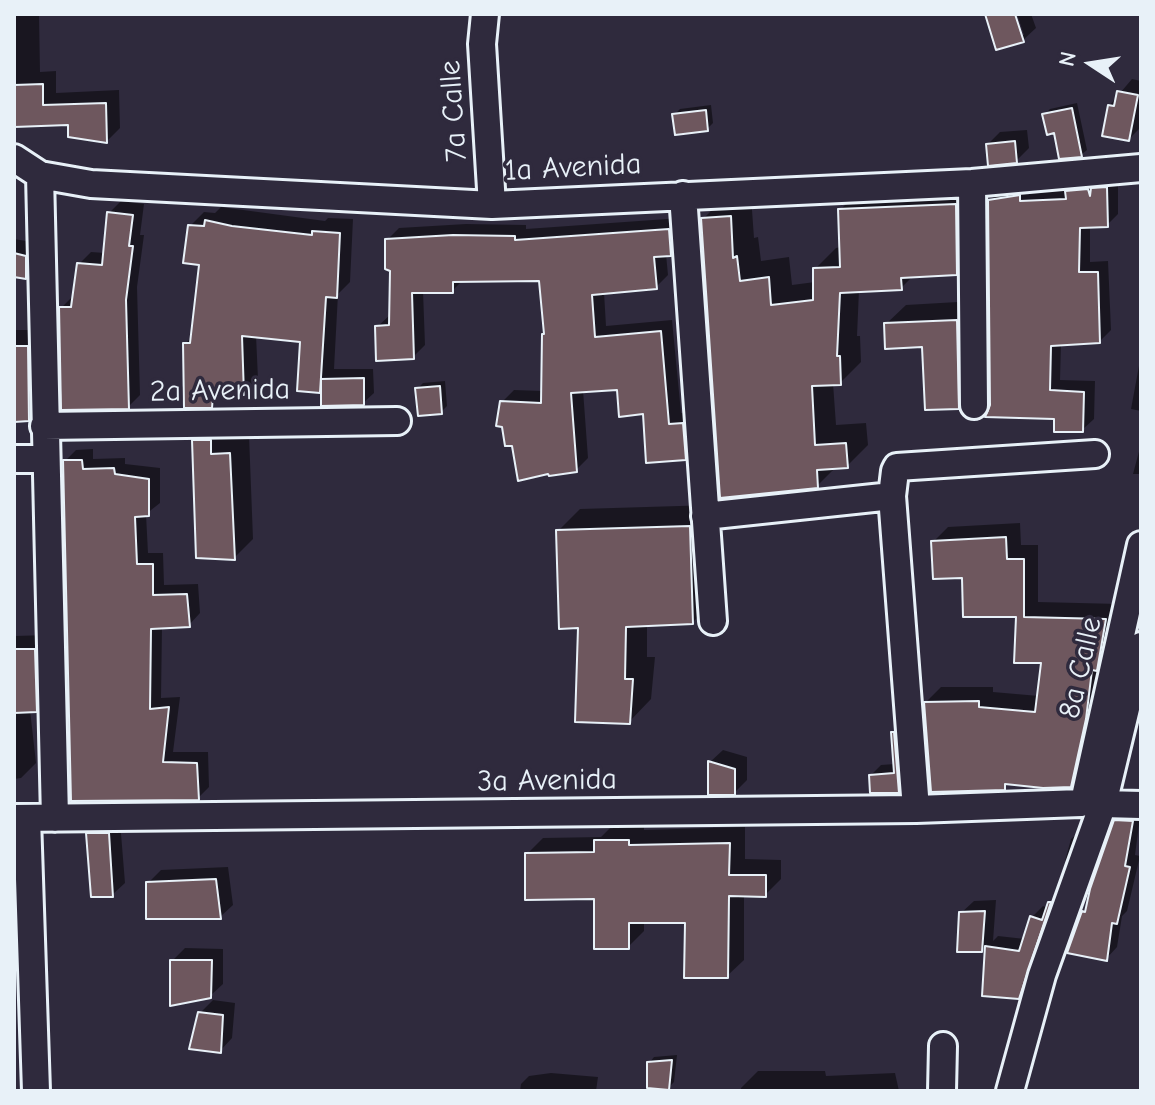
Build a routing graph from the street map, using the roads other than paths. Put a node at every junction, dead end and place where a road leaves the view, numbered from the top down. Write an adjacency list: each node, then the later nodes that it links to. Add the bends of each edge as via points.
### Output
1 (485, 14): 7 (street, 7a Calle, via 482,44)
2 (14, 158): 4 (street, 1a Avenida)
3 (1141, 168): 5 (street, 1a Avenida)
4 (40, 175): 7 (street, 1a Avenida, via 91,184); 10 (street)
5 (972, 183): 6 (street, 1a Avenida); 8 (street)
6 (683, 195): 7 (street, 1a Avenida); 15 (street)
7 (492, 205)
8 (974, 405)
9 (397, 421): 10 (street, 2a Avenida)
10 (44, 426): 13 (street)
11 (1095, 454): 14 (street, via 897,467)
12 (14, 459): 13 (street)
13 (46, 459): 24 (street)
14 (892, 496): 15 (street); 21 (street)
15 (705, 516): 17 (street)
16 (1140, 549): 22 (street, 8a Calle, via 1085,797)
17 (713, 621)
18 (1141, 646): 19 (street)
19 (1134, 708): 22 (street)
20 (1141, 805): 22 (street, 3a Avenida)
21 (916, 809): 22 (street, 3a Avenida); 24 (street, 3a Avenida)
22 (1093, 811): 28 (street)
23 (21, 818): 24 (street, 3a Avenida); 26 (street)
24 (55, 818)
25 (943, 1046): 27 (street)
26 (36, 1091)
27 (942, 1091)
28 (1010, 1091)

